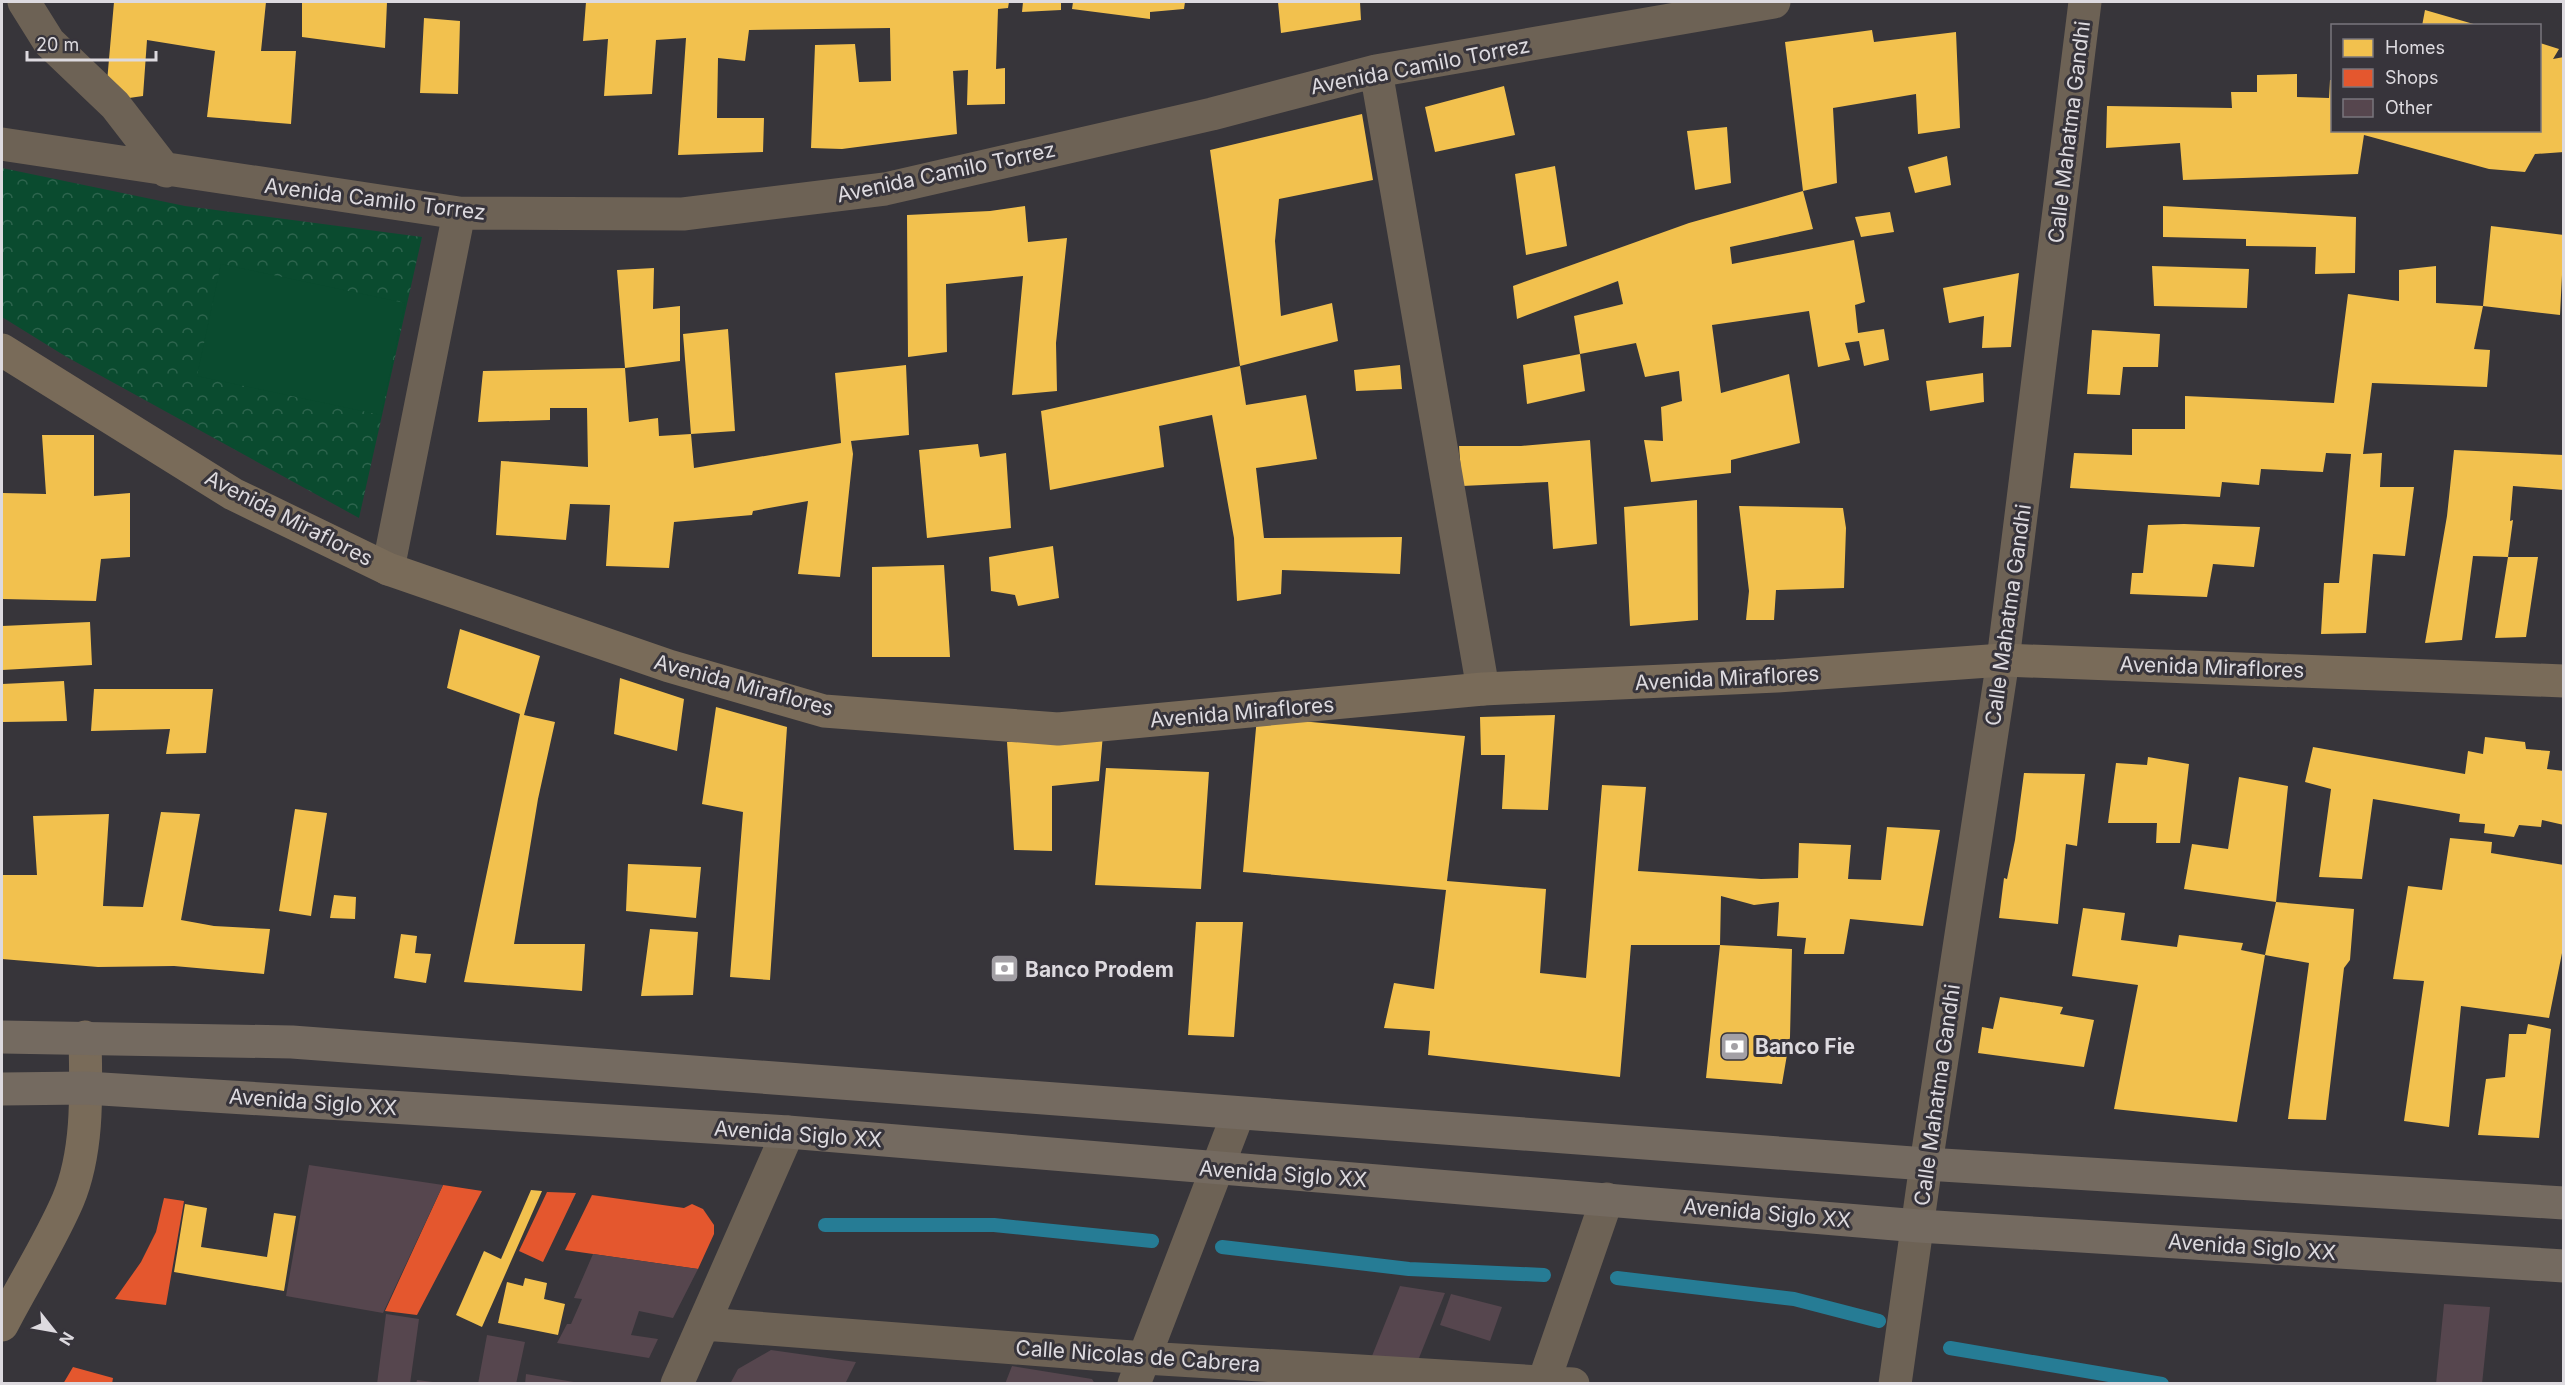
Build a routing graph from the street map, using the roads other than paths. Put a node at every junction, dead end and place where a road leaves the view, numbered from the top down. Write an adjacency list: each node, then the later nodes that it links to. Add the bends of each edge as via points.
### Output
1 (24, 2): 6 (street, via 49,42 115,105)
2 (1774, 2): 4 (street, Avenida Camilo Torrez)
3 (2085, 2): 10 (street, Calle Mahatma Gandhi)
4 (1376, 71): 7 (street, Avenida Camilo Torrez, via 1212,114 885,189 683,214); 12 (street)
5 (2, 144): 6 (street, Avenida Camilo Torrez)
6 (166, 171): 7 (street, Avenida Camilo Torrez)
7 (459, 213): 9 (street)
8 (2, 350): 9 (street, Avenida Miraflores, via 233,494)
9 (388, 569): 12 (street, Avenida Miraflores, via 669,666 824,711 1058,729)
10 (2004, 660): 11 (street, Avenida Miraflores); 12 (street, Avenida Miraflores, via 1777,676); 19 (street, Calle Mahatma Gandhi)
11 (2564, 681)
12 (1483, 688)
13 (2, 1037): 14 (highway)
14 (85, 1037): 15 (street); 17 (highway, via 292,1042)
15 (86, 1088): 16 (highway, Avenida Siglo XX); 18 (highway, Avenida Siglo XX); 26 (street, via 81,1152 69,1198)
16 (2, 1089)
17 (1238, 1114): 19 (highway); 20 (street)
18 (788, 1132): 20 (highway, Avenida Siglo XX); 25 (street)
19 (1926, 1164): 22 (highway); 23 (street, Calle Mahatma Gandhi)
20 (1217, 1169): 21 (highway, Avenida Siglo XX); 27 (street)
21 (1607, 1199): 23 (highway, Avenida Siglo XX); 28 (street)
22 (2564, 1203)
23 (1919, 1226): 24 (highway, Avenida Siglo XX); 30 (street, Calle Mahatma Gandhi)
24 (2564, 1266)
25 (704, 1324): 27 (street, Calle Nicolas de Cabrera); 29 (street)
26 (2, 1325)
27 (1139, 1371): 28 (street, Calle Nicolas de Cabrera)
28 (1553, 1382)
29 (676, 1383)
30 (1895, 1383)

